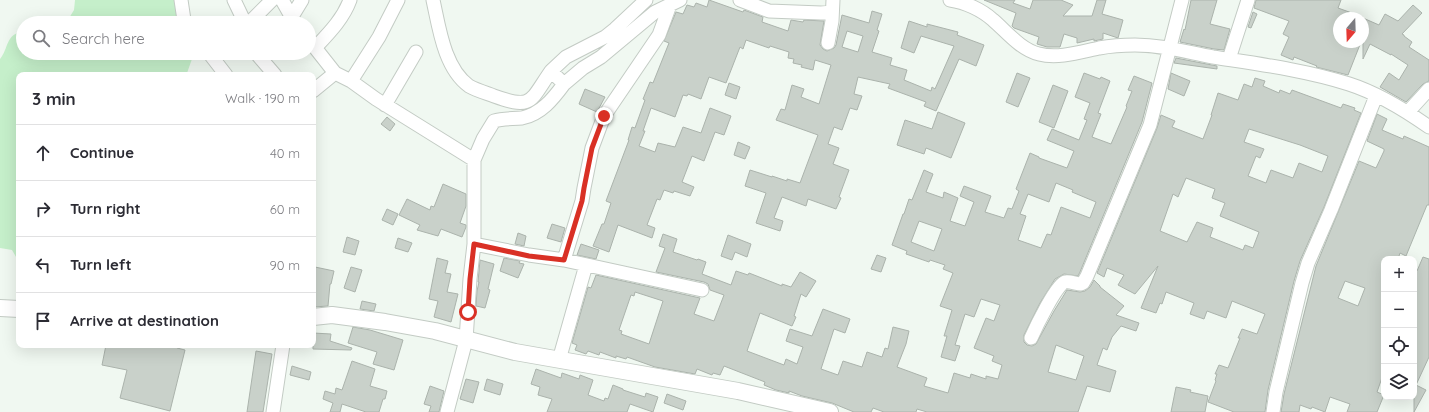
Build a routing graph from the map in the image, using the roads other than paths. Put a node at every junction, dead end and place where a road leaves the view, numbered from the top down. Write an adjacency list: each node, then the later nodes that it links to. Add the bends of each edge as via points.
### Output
1 (181, 0): 17 (street)
2 (234, 0): 18 (street)
3 (272, 0): 19 (street)
4 (282, 0): 20 (street)
5 (302, 0): 21 (street)
6 (350, 0): 22 (street, via 334,28)
7 (398, 0): 34 (street, via 379,37)
8 (433, 0): 30 (street, via 441,40 455,73 469,86 515,103 523,103 534,98)
9 (646, 0): 30 (street, via 627,20 605,37 566,57)
10 (740, 0): 15 (street)
11 (950, 0): 24 (street, via 973,7 992,19 1029,51 1038,54 1063,55 1134,45)
12 (1182, 0): 24 (street)
13 (1248, 0): 27 (street)
14 (675, 2): 35 (street, via 655,12); 44 (street, via 659,35 604,116 592,148 582,201)
15 (770, 6): 16 (street, via 821,13)
16 (832, 6): 23 (street)
17 (183, 16)
18 (242, 16)
19 (256, 16)
20 (291, 16)
21 (295, 16)
22 (316, 41)
23 (828, 43)
24 (1170, 48): 27 (street); 50 (street, via 1150,125 1084,283 1062,283)
25 (316, 49): 33 (street)
26 (416, 52): 39 (street)
27 (1229, 59): 38 (street, via 1350,84)
28 (214, 60): 31 (street)
29 (262, 60): 32 (street)
30 (551, 71): 35 (street)
31 (224, 72)
32 (272, 72)
33 (335, 73): 34 (street); 36 (street)
34 (351, 81): 39 (street)
35 (564, 84): 42 (street, via 548,104 533,114 494,121)
36 (316, 89)
37 (1429, 89): 40 (street)
38 (1376, 96): 40 (street); 57 (street, via 1308,263)
39 (385, 105): 42 (street)
40 (1408, 112): 41 (street)
41 (1429, 127)
42 (474, 160): 43 (street)
43 (474, 244): 44 (street, via 529,256); 51 (street)
44 (564, 260): 45 (street)
45 (586, 265): 46 (street); 53 (street)
46 (702, 290)
47 (0, 308): 48 (street)
48 (16, 309)
49 (316, 317): 51 (street, via 332,315 385,322 435,331)
50 (1031, 338)
51 (466, 340): 53 (street); 55 (street)
52 (283, 348): 54 (street)
53 (559, 360): 56 (street, via 738,391)
54 (273, 412)
55 (447, 412)
56 (830, 412)
57 (1273, 412)

